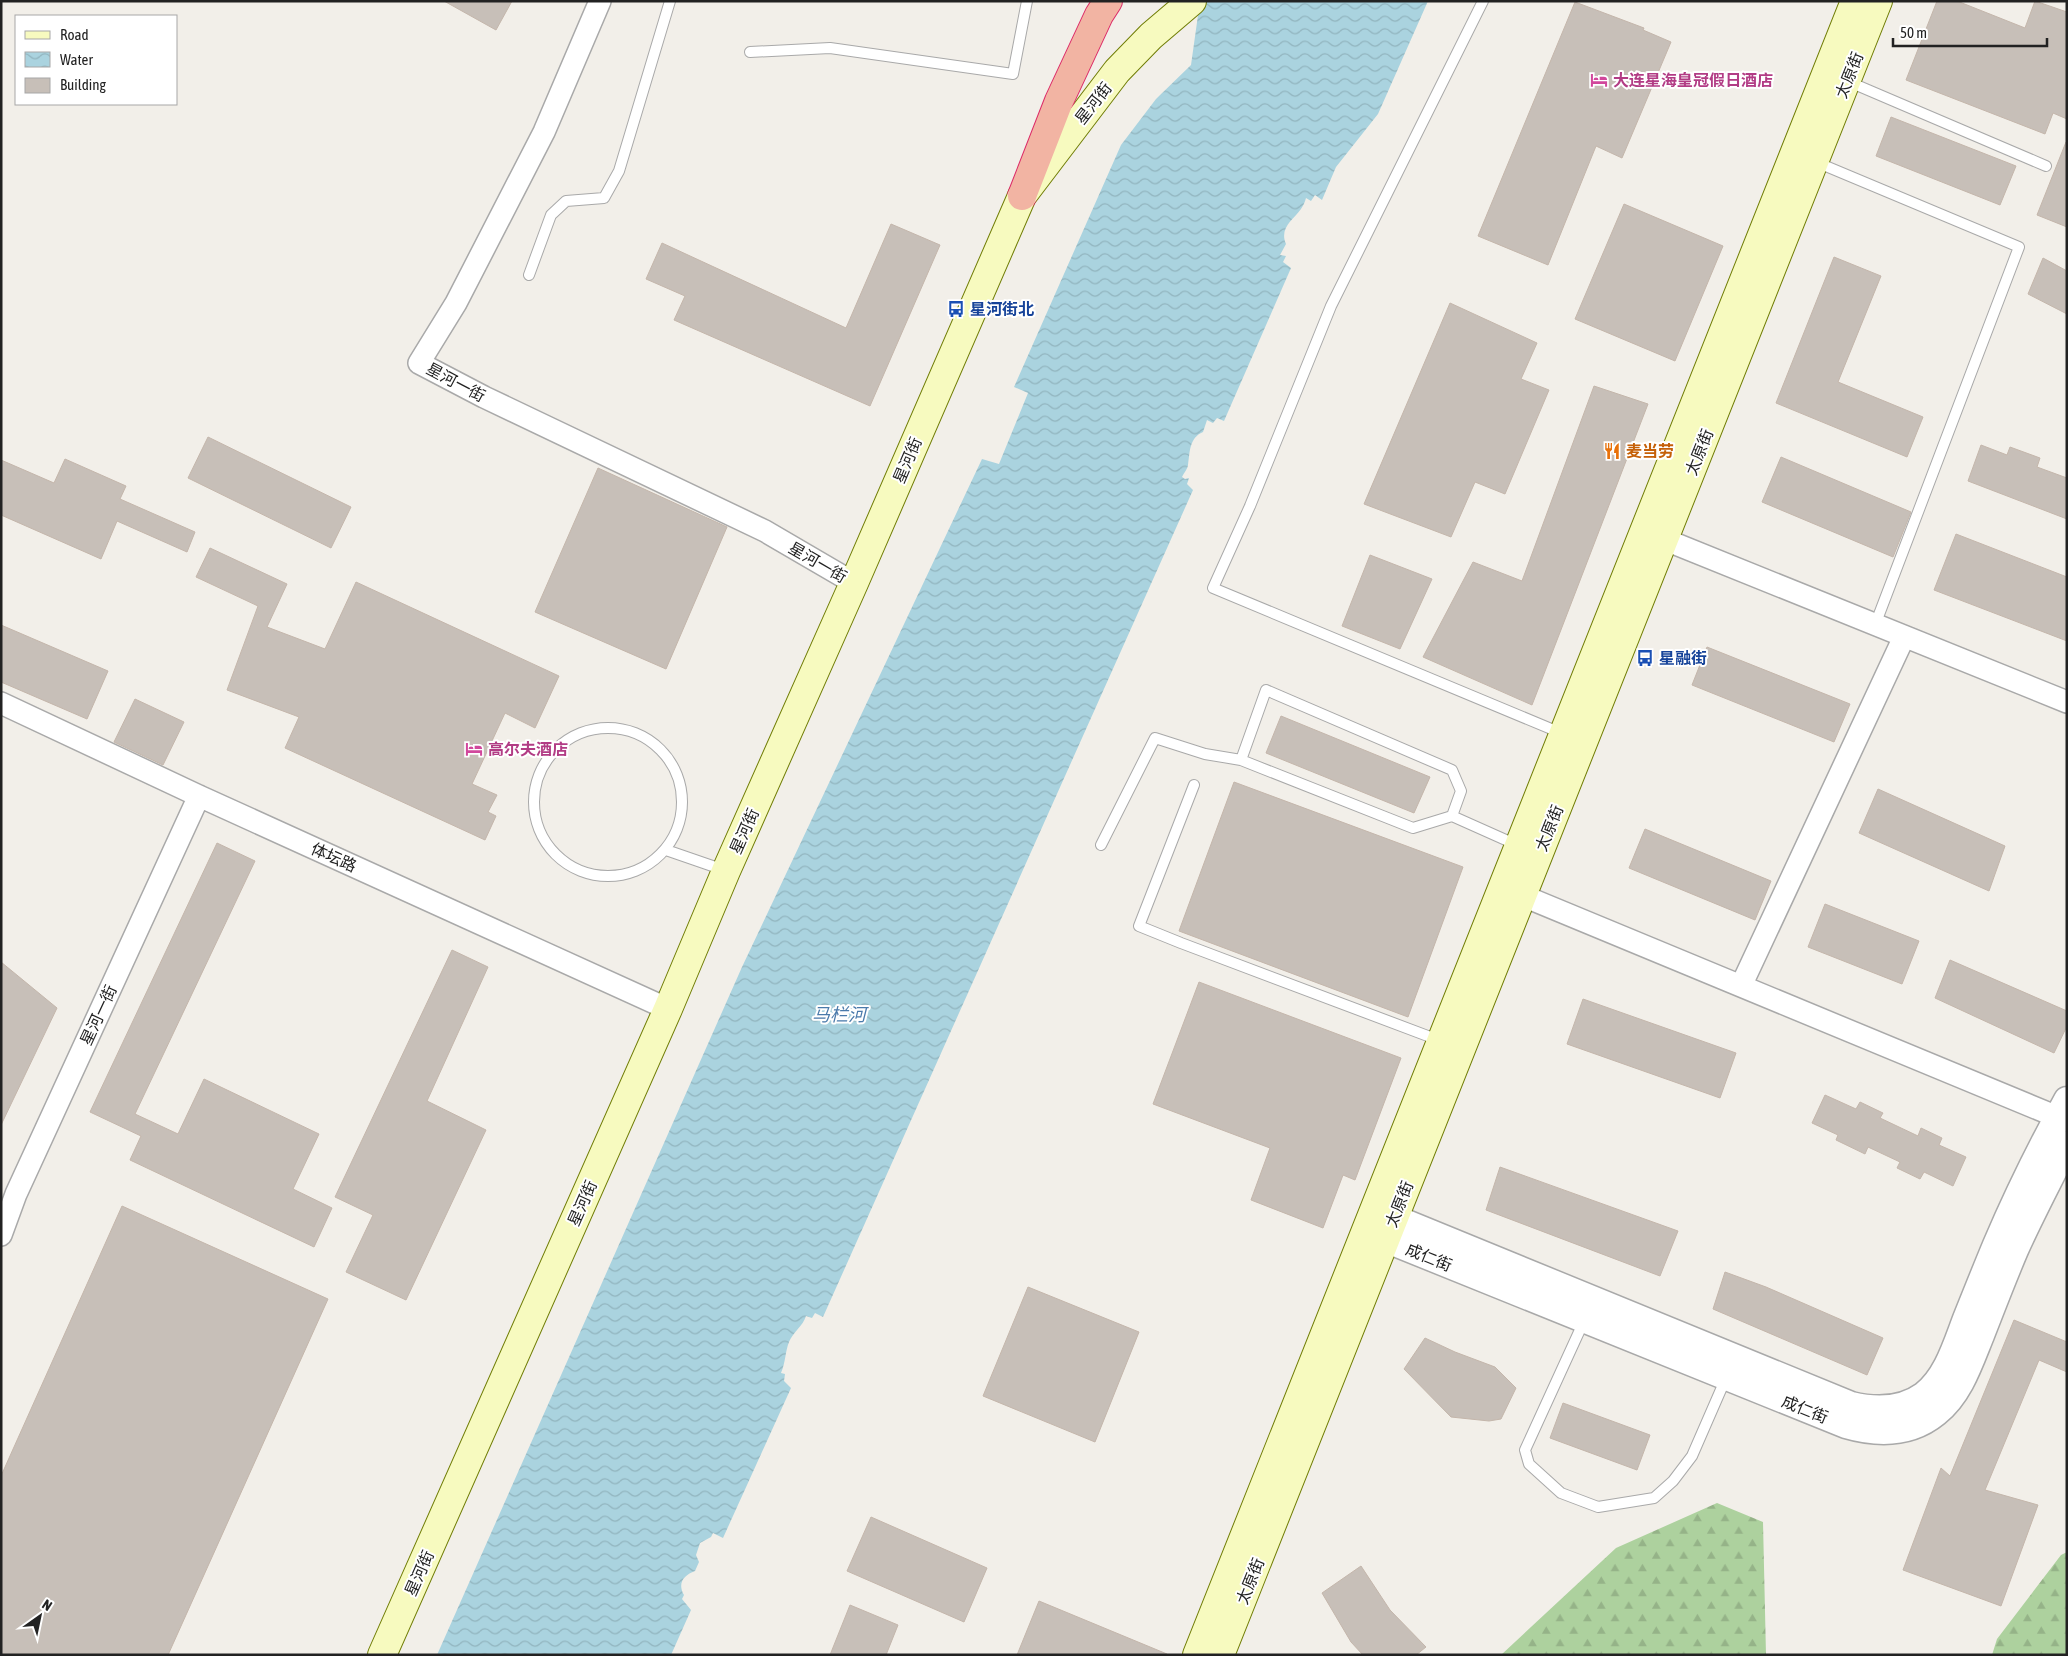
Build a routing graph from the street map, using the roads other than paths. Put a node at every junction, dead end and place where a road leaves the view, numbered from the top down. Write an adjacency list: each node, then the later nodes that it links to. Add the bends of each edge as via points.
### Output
1 (600, 1): 16 (street, 星河一街, via 544,132 456,303 419,363 765,531)
2 (670, 1): 14 (lane, via 619,171 604,198 566,201 551,215)
3 (1027, 1): 9 (lane, via 1013,74 830,48)
4 (1192, 1): 13 (main road, 星河街, via 1151,36 1118,71)
5 (1483, 1): 21 (lane, via 1331,306 1213,588)
6 (1854, 1): 15 (main road, 太原街)
7 (1878, 1): 10 (main road, 太原街)
8 (1103, 8): 13 (highway, via 1059,101)
9 (750, 52)
10 (1846, 81): 11 (main road, 太原街); 12 (lane)
11 (1814, 161): 15 (main road, 太原街); 17 (lane, via 2019,247)
12 (2046, 166)
13 (1022, 196): 16 (main road, 星河街)
14 (529, 275)
15 (1654, 536): 17 (street); 21 (main road, 太原街)
16 (854, 583): 29 (main road, 星河街)
17 (1875, 625): 18 (street)
18 (1904, 637): 19 (street); 31 (street)
19 (2067, 702)
20 (1, 703): 24 (street, 体坛路)
21 (1573, 738): 28 (main road, 太原街)
22 (1241, 760): 25 (lane, via 1414,828); 25 (lane, via 1266,690 1452,770 1461,791); 26 (lane, via 1205,754 1155,738)
23 (1194, 785): 33 (lane, via 1139,926)
24 (199, 796): 32 (street, 体坛路); 37 (street, 星河一街, via 16,1194)
25 (1452, 816): 28 (lane)
26 (1101, 845)
27 (666, 850): 27 (lane, via 648,866 625,876 600,877 576,870 556,856 541,836 533,812 534,788 543,764 559,746 580,733 604,728 628,730 650,741 668,758 680,780 683,804 678,828); 29 (lane)
28 (1529, 850): 30 (main road, 太原街)
29 (726, 871): 32 (main road, 星河街)
30 (1512, 891): 31 (street); 33 (main road, 太原街)
31 (1741, 986): 34 (street)
32 (668, 1009): 40 (main road, 星河街)
33 (1451, 1045): 36 (main road, 太原街)
34 (2064, 1113): 39 (street, 成仁街, via 1997,1244 1951,1356 1940,1377 1924,1394 1904,1405 1885,1410 1866,1409)
35 (2067, 1144): 39 (street, 成仁街, via 2015,1251 1966,1372 1952,1397 1936,1413 1919,1424 1896,1431 1870,1432 1846,1426)
36 (1383, 1226): 38 (street, 成仁街); 39 (street, 成仁街); 41 (main road, 太原街); 42 (main road, 太原街)
37 (1, 1235)
38 (1584, 1320): 39 (street, 成仁街); 39 (lane, via 1525,1450 1529,1464 1562,1493 1598,1507 1654,1498 1673,1481 1692,1456)
39 (1730, 1367)
40 (382, 1655)
41 (1197, 1655)
42 (1220, 1655)

